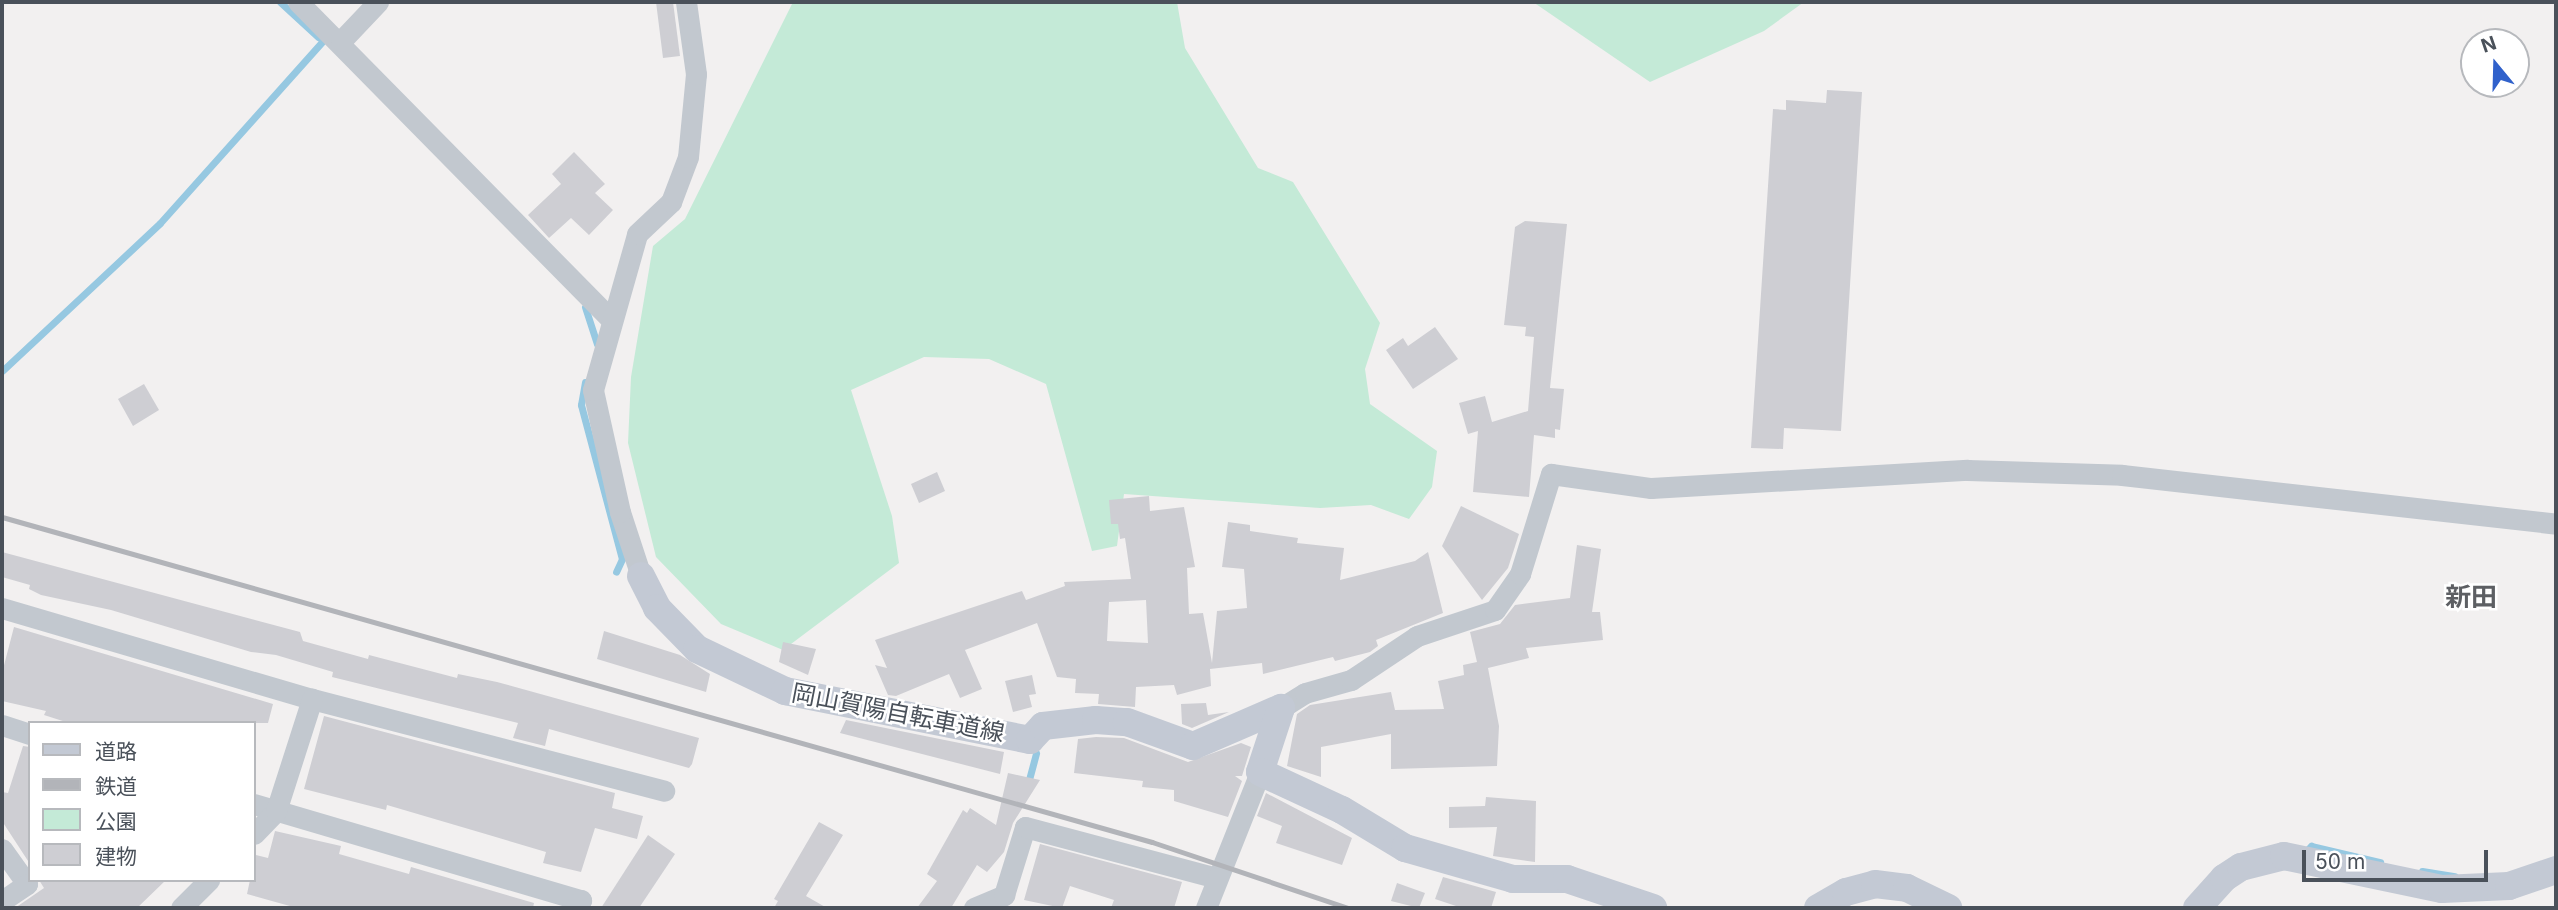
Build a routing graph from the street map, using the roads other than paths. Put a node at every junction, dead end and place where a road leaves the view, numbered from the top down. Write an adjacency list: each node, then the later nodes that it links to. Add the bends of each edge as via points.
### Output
1 (298, 2): 4 (street)
2 (378, 2): 4 (street)
3 (686, 2): 5 (street, via 696,74 688,157 671,202 637,234)
4 (341, 41): 5 (street)
5 (610, 318): 7 (street, via 593,390 620,512)
6 (2556, 524): 10 (street, via 2122,475 1967,470 1651,488 1551,474 1520,574 1496,610 1416,636 1351,680 1305,693)
7 (640, 576): 10 (main road, 岡山賀陽自転車道線, via 657,608 697,649 785,691 1030,740 1043,726 1096,720 1127,722 1193,746)
8 (2, 608): 9 (street)
9 (312, 699): 14 (street); 16 (street)
10 (1281, 708): 13 (main road)
11 (2, 725): 12 (street)
12 (28, 733)
13 (1260, 772): 20 (street); 27 (main road, via 1342,810 1405,848 1513,879 1567,879)
14 (664, 791)
15 (256, 805): 16 (street)
16 (276, 811): 17 (street); 24 (street, via 581,900)
17 (256, 832)
18 (2, 849): 22 (street, via 27,884)
19 (2556, 870): 30 (main road, via 2509,886 2442,889 2284,856 2241,867 2224,878)
20 (1216, 878): 25 (street, via 1025,827 999,897); 26 (street)
21 (207, 882): 23 (street)
22 (2, 901)
23 (184, 908)
24 (575, 908)
25 (974, 908)
26 (1206, 908)
27 (1653, 908)
28 (1818, 908): 29 (main road, via 1856,888 1886,884 1918,892)
29 (1948, 908)
30 (2197, 908)

